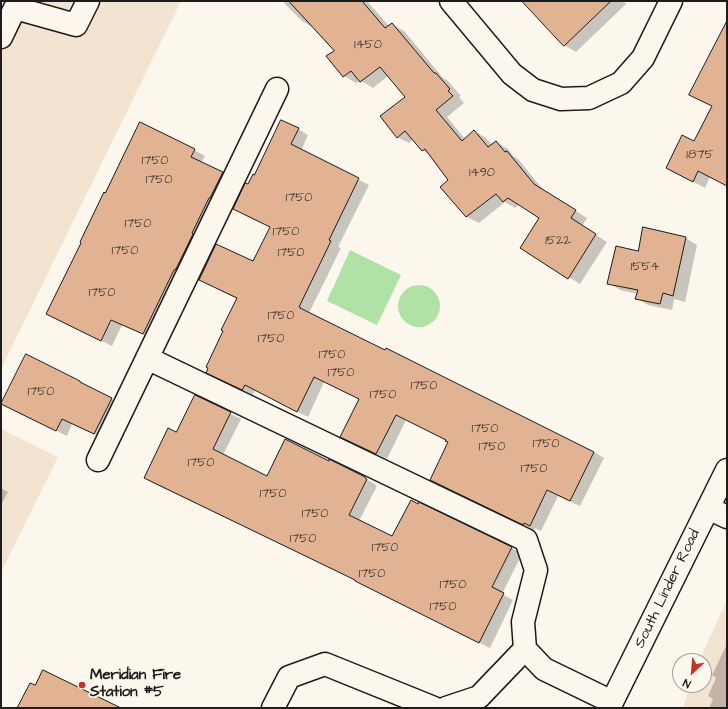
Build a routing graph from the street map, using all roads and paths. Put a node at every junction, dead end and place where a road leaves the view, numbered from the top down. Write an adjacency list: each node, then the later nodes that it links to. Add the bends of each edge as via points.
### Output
1 (88, 1): 4 (street, via 76,25 15,8)
2 (451, 1): 3 (street, via 512,74 532,90 561,98 589,98 621,83 643,58)
3 (671, 1)
4 (1, 37)
5 (277, 89): 6 (street)
6 (148, 358): 7 (street); 10 (street, via 526,540 536,570 523,622)
7 (98, 460)
8 (727, 470): 9 (street, South Linder Road)
9 (717, 513): 11 (street, South Linder Road)
10 (525, 649): 11 (street, via 544,669); 14 (street, via 479,697)
11 (610, 705)
12 (273, 708): 13 (street, via 289,677 325,664)
13 (434, 708)
14 (446, 708)

